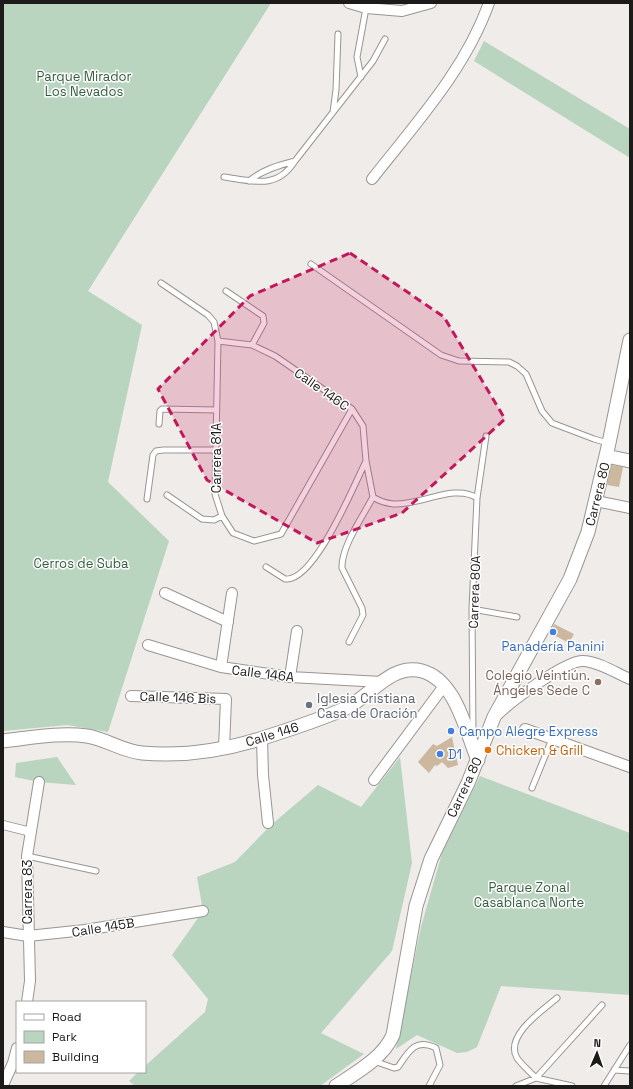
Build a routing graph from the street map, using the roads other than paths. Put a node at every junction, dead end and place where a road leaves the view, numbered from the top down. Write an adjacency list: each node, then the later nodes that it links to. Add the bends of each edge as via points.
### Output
1 (349, 3): 4 (street)
2 (431, 3): 4 (street, via 402,11)
3 (489, 3): 11 (street, via 481,24 453,76)
4 (366, 8): 7 (lane, via 357,57)
5 (338, 34): 8 (lane)
6 (385, 38): 7 (lane)
7 (361, 77): 8 (lane)
8 (333, 113): 9 (lane)
9 (295, 161): 12 (lane, via 278,165); 12 (lane, via 288,173 264,183)
10 (224, 177): 12 (lane)
11 (372, 179)
12 (249, 181)
13 (312, 264): 23 (lane, via 441,355 459,361 509,362 518,366 526,374 542,411 552,422 594,440)
14 (161, 283): 16 (lane, Carrera 81A, via 208,315 214,322)
15 (226, 291): 18 (lane, via 263,316 264,323)
16 (218, 341): 18 (lane, Calle 146C); 20 (lane, Carrera 81A)
17 (630, 342): 23 (street, Carrera 80)
18 (252, 345): 19 (lane, Calle 146C, via 276,356)
19 (352, 409): 26 (lane, Calle 146C, via 363,426); 34 (lane, Carrera 81A, via 281,534 254,541 234,533)
20 (216, 410): 21 (lane, via 162,409); 24 (lane, Carrera 81A)
21 (159, 424)
22 (486, 436): 30 (lane, Carrera 80A)
23 (609, 443): 25 (street, Carrera 80)
24 (215, 450): 31 (lane, via 156,451 153,454); 34 (lane, Carrera 81A, via 214,494)
25 (606, 456): 27 (street); 32 (street, Carrera 80)
26 (366, 461): 29 (lane, Calle 146C); 35 (lane, via 324,545 297,577 285,579)
27 (630, 461)
28 (167, 495): 34 (lane, via 202,519 214,520)
29 (373, 497): 30 (lane, via 384,503 395,504 465,492); 42 (lane, via 342,560 342,568 363,615)
30 (478, 498): 38 (lane, Carrera 80A)
31 (147, 499)
32 (596, 501): 33 (street); 50 (street, Carrera 80, via 588,532 570,579)
33 (630, 508)
34 (222, 516)
35 (266, 567)
36 (164, 593): 40 (street)
37 (232, 593): 40 (street)
38 (472, 609): 39 (lane); 56 (lane, Carrera 80A)
39 (517, 617)
40 (228, 622): 44 (street)
41 (297, 631): 45 (street)
42 (349, 642)
43 (148, 645): 44 (street, Calle 146A)
44 (221, 667): 45 (street, Calle 146A)
45 (290, 677): 47 (street, Calle 146A)
46 (630, 679): 50 (street, via 593,663 583,660 575,662 558,670)
47 (382, 682): 48 (street, Calle 146, via 393,675 412,670 430,674); 52 (street, Calle 146, via 335,713)
48 (444, 686): 56 (street, Calle 146, via 459,711); 58 (street)
49 (131, 696): 55 (street, Calle 146 Bis, via 226,699)
50 (494, 717): 56 (street, Carrera 80)
51 (525, 729): 53 (street)
52 (262, 739): 55 (street, Calle 146); 61 (street)
53 (552, 739): 57 (street); 60 (lane)
54 (3, 741): 55 (street, Calle 146, via 69,735 88,736 128,751 143,753)
55 (224, 748)
56 (476, 754): 74 (street, Carrera 80, via 430,859 416,906 393,1035)
57 (630, 767)
58 (374, 780)
59 (39, 782): 63 (street, Carrera 83)
60 (532, 788)
61 (268, 823)
62 (3, 825): 63 (street)
63 (31, 832): 64 (street, Carrera 83)
64 (27, 856): 65 (lane); 68 (street, Carrera 83)
65 (96, 871)
66 (203, 911): 68 (street, Calle 145B, via 85,930)
67 (3, 932): 68 (street, Calle 145B)
68 (28, 936): 70 (street, Carrera 83, via 30,982)
69 (557, 998): 77 (lane, via 521,1030 515,1040 517,1057)
70 (27, 1001)
71 (602, 1005): 77 (lane)
72 (630, 1045): 75 (lane)
73 (16, 1052): 78 (street)
74 (372, 1061): 79 (street, Carrera 80); 80 (lane, via 398,1067 411,1048 419,1044 428,1044 436,1048 440,1065)
75 (614, 1070): 76 (lane); 83 (lane)
76 (630, 1071)
77 (536, 1078): 81 (lane); 82 (lane)
78 (3, 1085)
79 (336, 1086)
80 (430, 1086)
81 (516, 1086)
82 (572, 1086)
83 (604, 1086)

